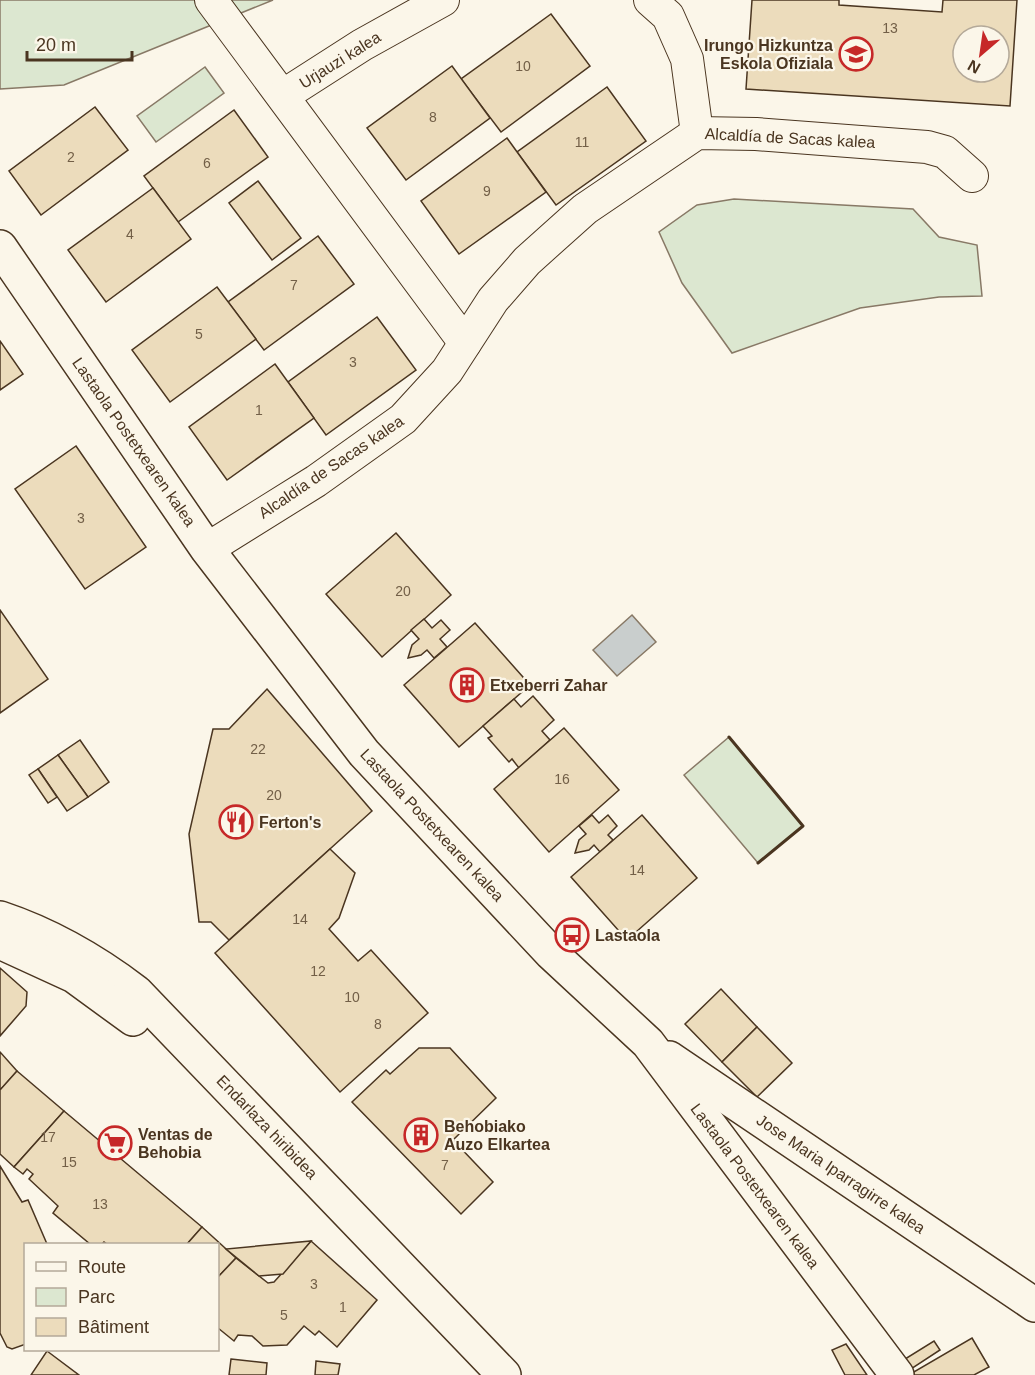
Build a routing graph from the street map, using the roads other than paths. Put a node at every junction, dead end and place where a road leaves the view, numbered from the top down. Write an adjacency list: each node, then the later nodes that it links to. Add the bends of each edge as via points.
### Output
1 (212, 0): 4 (street)
2 (443, 0): 4 (street, Urjauzi kalea)
3 (650, 0): 5 (street, via 668,16 687,59)
4 (284, 95): 8 (street, Urjauzi kalea)
5 (697, 133): 6 (street, Alcaldía de Sacas kalea, via 927,147 945,152); 8 (street, Alcaldía de Sacas kalea, via 585,209 493,300)
6 (972, 176)
7 (0, 247): 9 (street, Lastaola Postetxearen kalea)
8 (465, 343): 9 (street, Alcaldía de Sacas kalea, via 447,371 403,419 316,481)
9 (207, 549): 12 (street, Lastaola Postetxearen kalea, via 364,753 551,953)
10 (0, 918): 15 (street, Endarlaza hiribidea, via 52,938 136,992)
11 (0, 942): 14 (street, Endarlaza hiribidea, via 74,976 145,1029)
12 (648, 1043): 13 (street, Jose Maria Iparragirre kalea); 16 (street, Lastaola Postetxearen kalea)
13 (1035, 1305)
14 (471, 1375)
15 (504, 1375)
16 (897, 1375)

